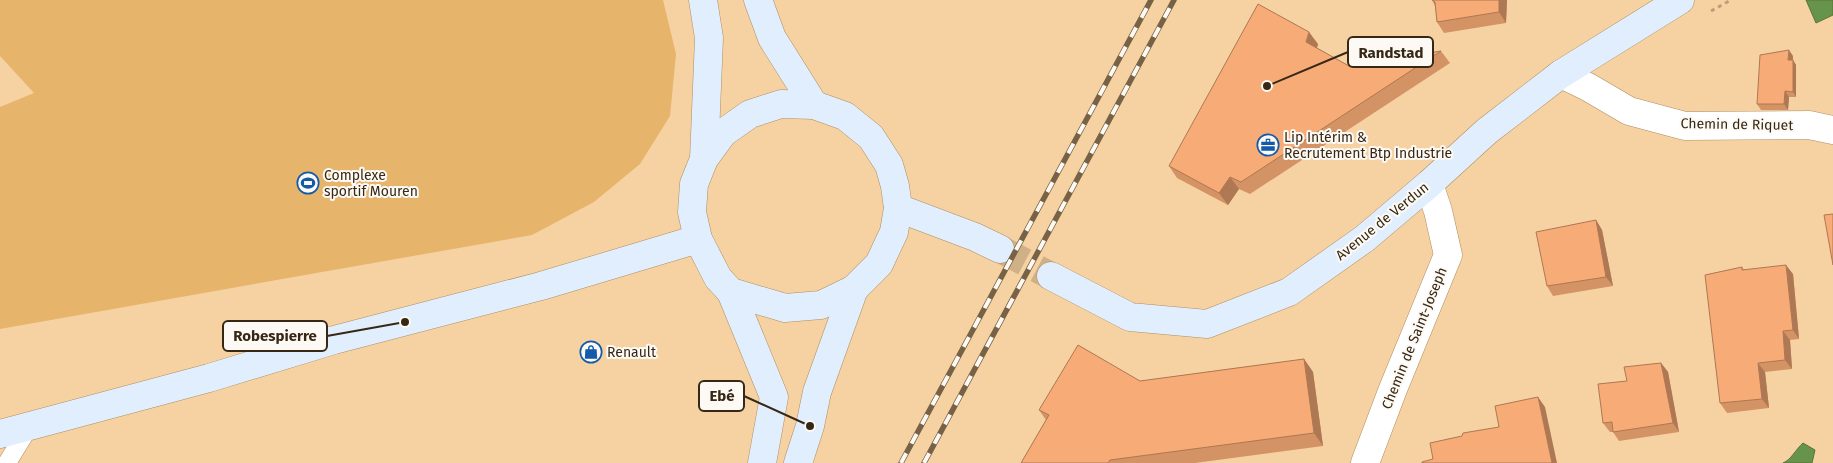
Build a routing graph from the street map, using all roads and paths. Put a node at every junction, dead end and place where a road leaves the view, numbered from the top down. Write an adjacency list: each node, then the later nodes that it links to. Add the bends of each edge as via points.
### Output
1 (703, 0): 7 (main road, via 709,38)
2 (758, 0): 5 (main road, via 772,38)
3 (1680, 0): 4 (main road, Avenue de Verdun)
4 (1561, 74): 6 (street, Chemin de Riquet, via 1630,112 1686,126 1809,125); 8 (main road, Avenue de Verdun, via 1486,130)
5 (814, 105): 7 (main road, via 781,104 750,114 723,133); 9 (main road, via 845,116 871,137 888,165)
6 (1833, 130)
7 (704, 158): 10 (main road, via 694,184 692,212)
8 (1429, 184): 12 (main road, Avenue de Verdun, via 1364,239 1289,292 1207,324 1130,317); 20 (street, Chemin de Saint-Joseph, via 1448,255)
9 (898, 208): 11 (main road); 13 (main road, via 894,232 879,264)
10 (698, 239): 14 (main road, via 718,278); 15 (main road, via 542,286 334,340)
11 (1000, 249)
12 (1051, 276)
13 (854, 289): 14 (main road, via 821,305 785,308); 19 (main road, via 817,392)
14 (732, 292): 18 (main road, via 774,397)
15 (29, 427): 16 (main road); 17 (lane)
16 (0, 434)
17 (7, 463)
18 (762, 463)
19 (798, 463)
20 (1365, 463)

